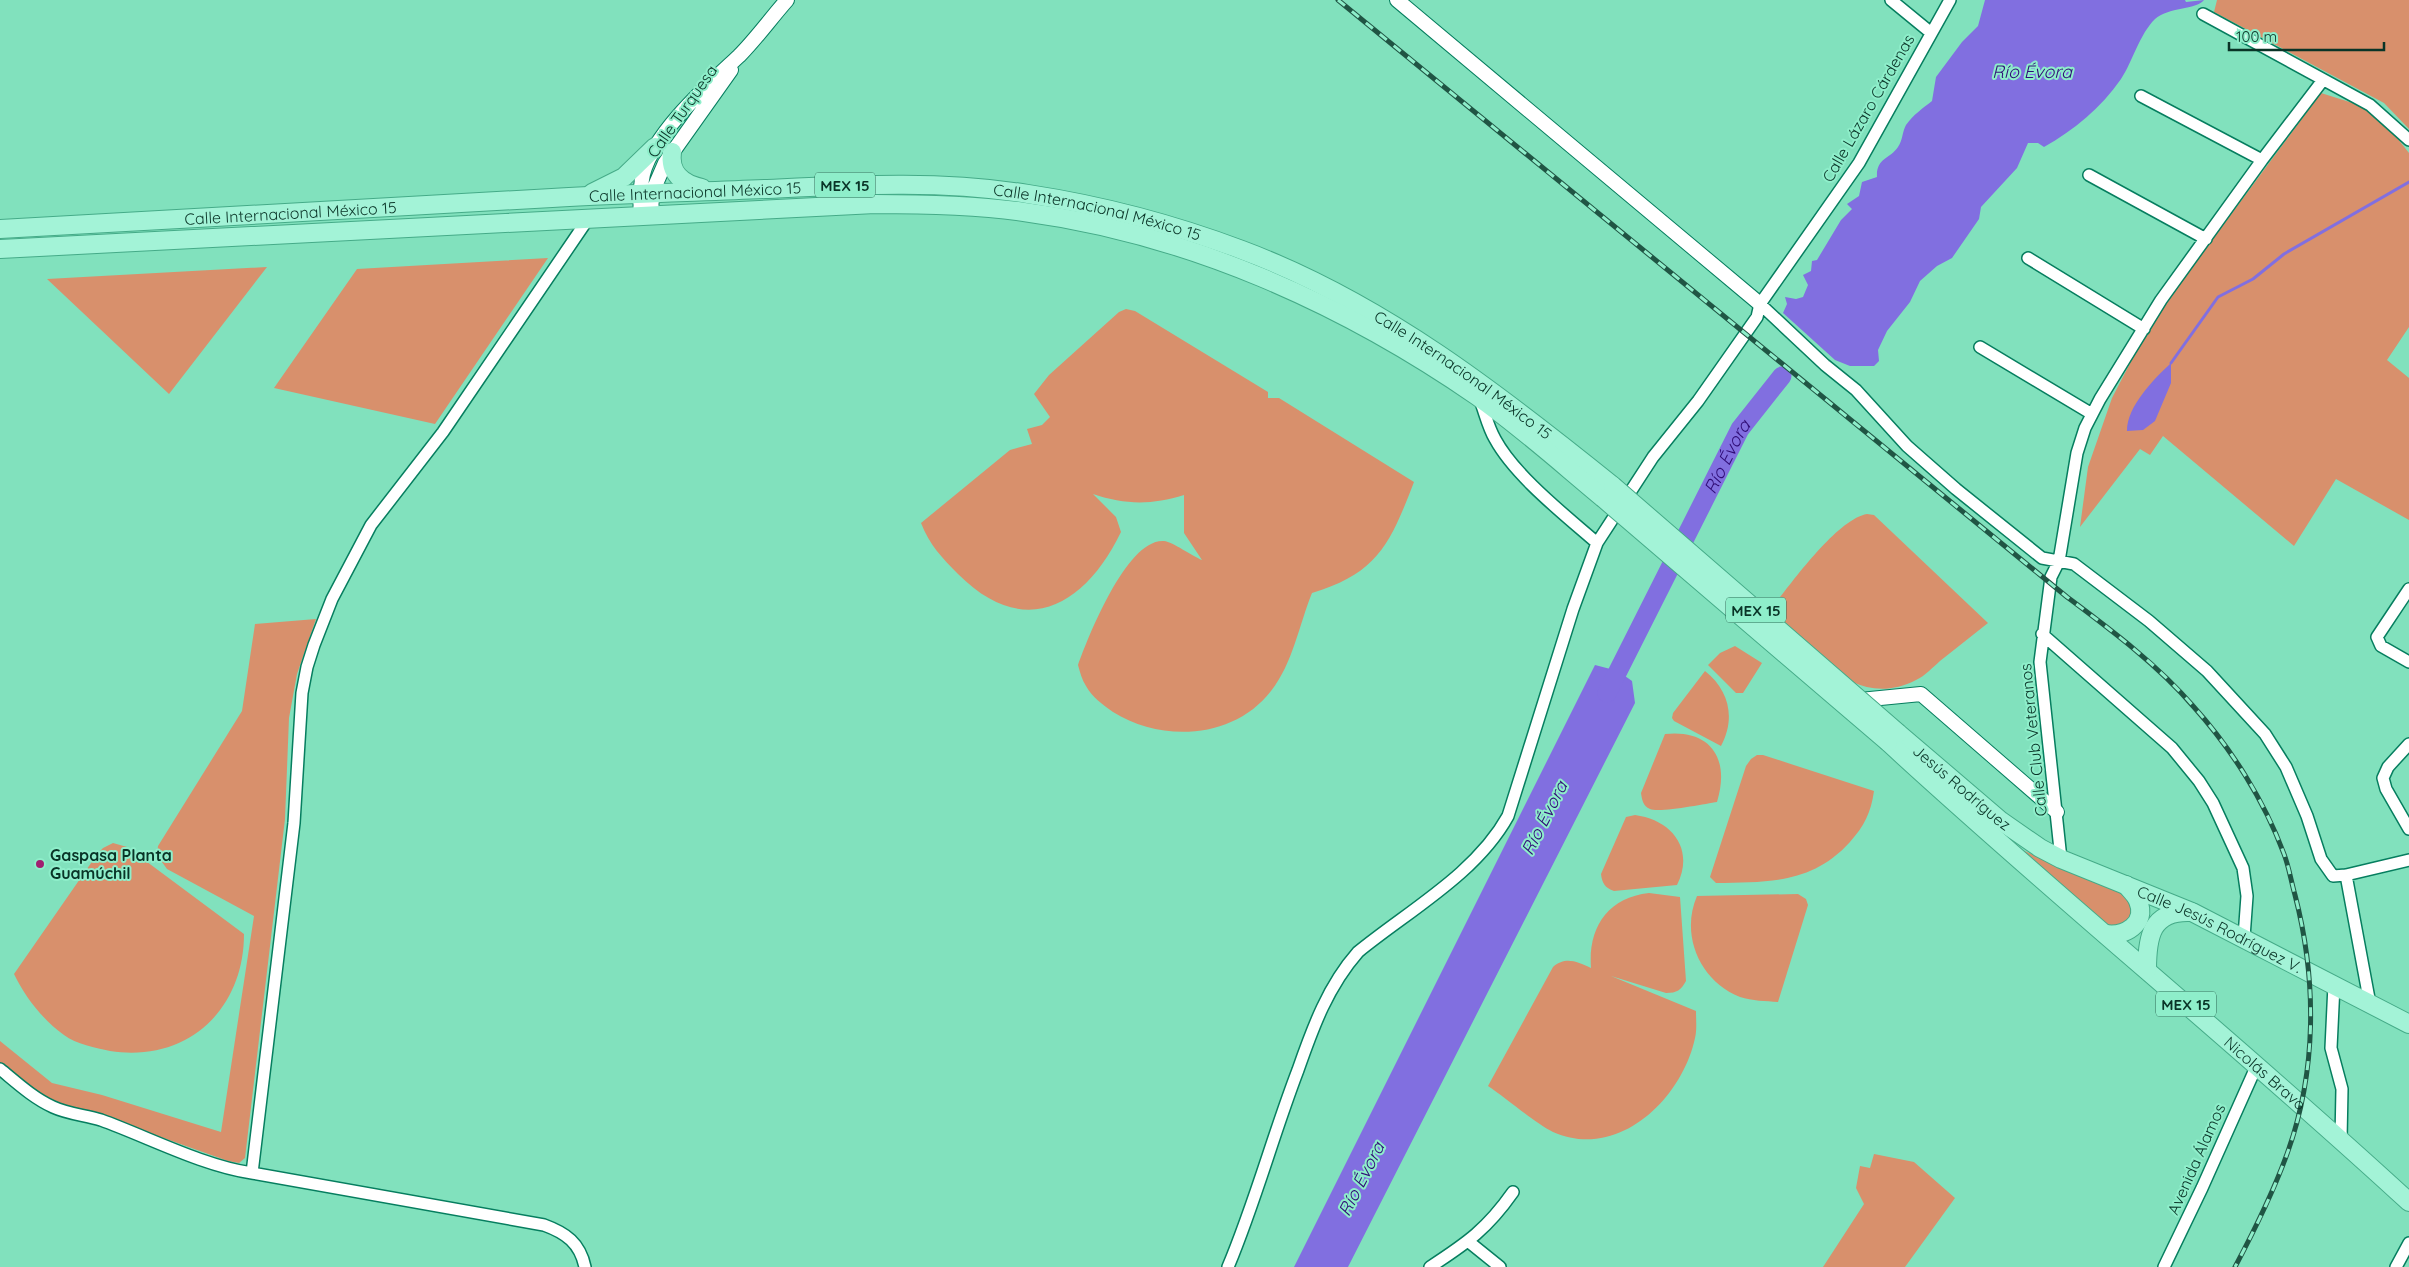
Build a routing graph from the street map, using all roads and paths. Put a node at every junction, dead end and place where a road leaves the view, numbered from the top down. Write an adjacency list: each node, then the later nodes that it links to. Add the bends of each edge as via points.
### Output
1 (787, 0): 10 (street, Calle Turquesa)
2 (1396, 0): 22 (street)
3 (1891, 0): 6 (street)
4 (1950, 0): 6 (street, Calle Lázaro Cárdenas)
5 (2203, 14): 7 (street)
6 (1930, 32): 22 (street, Calle Lázaro Cárdenas, via 1859,163)
7 (2323, 80): 9 (street, via 2370,105); 11 (street, Calle Club Veteranos)
8 (2141, 96): 11 (street)
9 (2409, 140)
10 (663, 149): 13 (main road, via 673,169 686,184); 14 (street, Calle Turquesa); 15 (main road, via 624,177)
11 (2262, 160): 19 (street, Calle Club Veteranos)
12 (2089, 175): 19 (street)
13 (722, 191): 14 (main road, Calle Internacional México 15 / MEX 15); 27 (main road, Calle Internacional México 15 / MEX 15, via 890,184 995,190 1082,204 1211,239 1327,288 1416,339 1492,390)
14 (646, 194): 15 (main road, Calle Internacional México 15 / MEX 15); 16 (street, Calle Turquesa)
15 (584, 196): 18 (main road, Calle Internacional México 15 / MEX 15)
16 (646, 216): 17 (main road, Calle Internacional México 15 / MEX 15); 25 (main road, Calle Internacional México 15 / MEX 15, via 875,204 938,204 1025,212 1105,227 1200,254 1286,287 1397,344)
17 (588, 219): 20 (main road, Calle Internacional México 15 / MEX 15); 53 (street, via 443,432 370,525 332,599 306,667 287,888)
18 (0, 229)
19 (2206, 239): 23 (street, Calle Club Veteranos)
20 (0, 249)
21 (2028, 258): 23 (street)
22 (1760, 304): 28 (street, Calle Lázaro Cárdenas, via 1757,317 1698,401 1653,457); 29 (street, via 1856,390 1907,446 1956,489 2042,558)
23 (2144, 329): 26 (street, Calle Club Veteranos)
24 (1980, 347): 26 (street)
25 (1480, 398): 27 (main road, Calle Internacional México 15 / MEX 15); 28 (street, via 1494,439 1505,454 1550,502)
26 (2092, 414): 29 (street, Calle Club Veteranos, via 2077,453)
27 (1608, 492): 33 (main road, MEX 15, bridge); 34 (main road, MEX 15, bridge)
28 (1597, 543): 59 (street, Calle Lázaro Cárdenas, via 1508,816 1490,844 1472,863 1358,952 1339,976 1306,1048)
29 (2059, 561): 31 (street, Calle Club Veteranos, via 2051,577); 41 (street, via 2074,564 2156,626 2207,671 2258,727 2286,767 2321,859 2333,876)
30 (2409, 589): 32 (street, via 2377,637 2381,646)
31 (2042, 634): 36 (street, Calle Club Veteranos, via 2041,677); 45 (street, via 2172,748 2206,792 2243,868 2247,896)
32 (2409, 662)
33 (1860, 700): 34 (main road, MEX 15, bridge); 36 (street, via 1921,694)
34 (1893, 737): 38 (main road, Jesús Rodríguez / MEX 15); 44 (main road, Nicolás Bravo / MEX 15, via 2030,870)
35 (2409, 744): 37 (street, via 2388,767 2383,778)
36 (2057, 812): 39 (street, Calle Club Veteranos)
37 (2409, 829)
38 (2028, 840): 39 (main road, Calle Jesús Rodríguez V. / MEX 15)
39 (2061, 858): 42 (main road, Calle Jesús Rodríguez V. / MEX 15)
40 (2409, 860): 41 (street)
41 (2346, 875): 48 (street)
42 (2126, 884): 43 (main road, Calle Jesús Rodríguez V. / MEX 15); 44 (main road, via 2138,901 2138,920 2123,934)
43 (2192, 912): 45 (main road, Calle Jesús Rodríguez V. / MEX 15); 46 (main road, via 2172,913 2158,922 2149,938)
44 (2105, 934): 46 (main road, Nicolás Bravo / MEX 15)
45 (2244, 937): 47 (main road, Calle Jesús Rodríguez V. / MEX 15)
46 (2147, 970): 50 (main road, Nicolás Bravo / MEX 15)
47 (2334, 985): 48 (main road, Calle Jesús Rodríguez V. / MEX 15); 52 (street, via 2331,1048 2342,1089)
48 (2370, 1004): 49 (main road, Calle Jesús Rodríguez V. / MEX 15)
49 (2409, 1024)
50 (2257, 1065): 52 (main road, Nicolás Bravo / MEX 15); 62 (street, Avenida Álamos)
51 (0, 1069): 53 (street, via 52,1107 97,1119 225,1167)
52 (2341, 1139): 55 (main road, MEX 15)
53 (252, 1173): 58 (street, via 544,1225 574,1241)
54 (1513, 1192): 56 (street, via 1492,1221)
55 (2409, 1202)
56 (1469, 1242): 60 (street); 61 (street)
57 (2409, 1243): 63 (street)
58 (585, 1267)
59 (1228, 1267)
60 (1430, 1267)
61 (1500, 1267)
62 (2164, 1267)
63 (2396, 1267)

